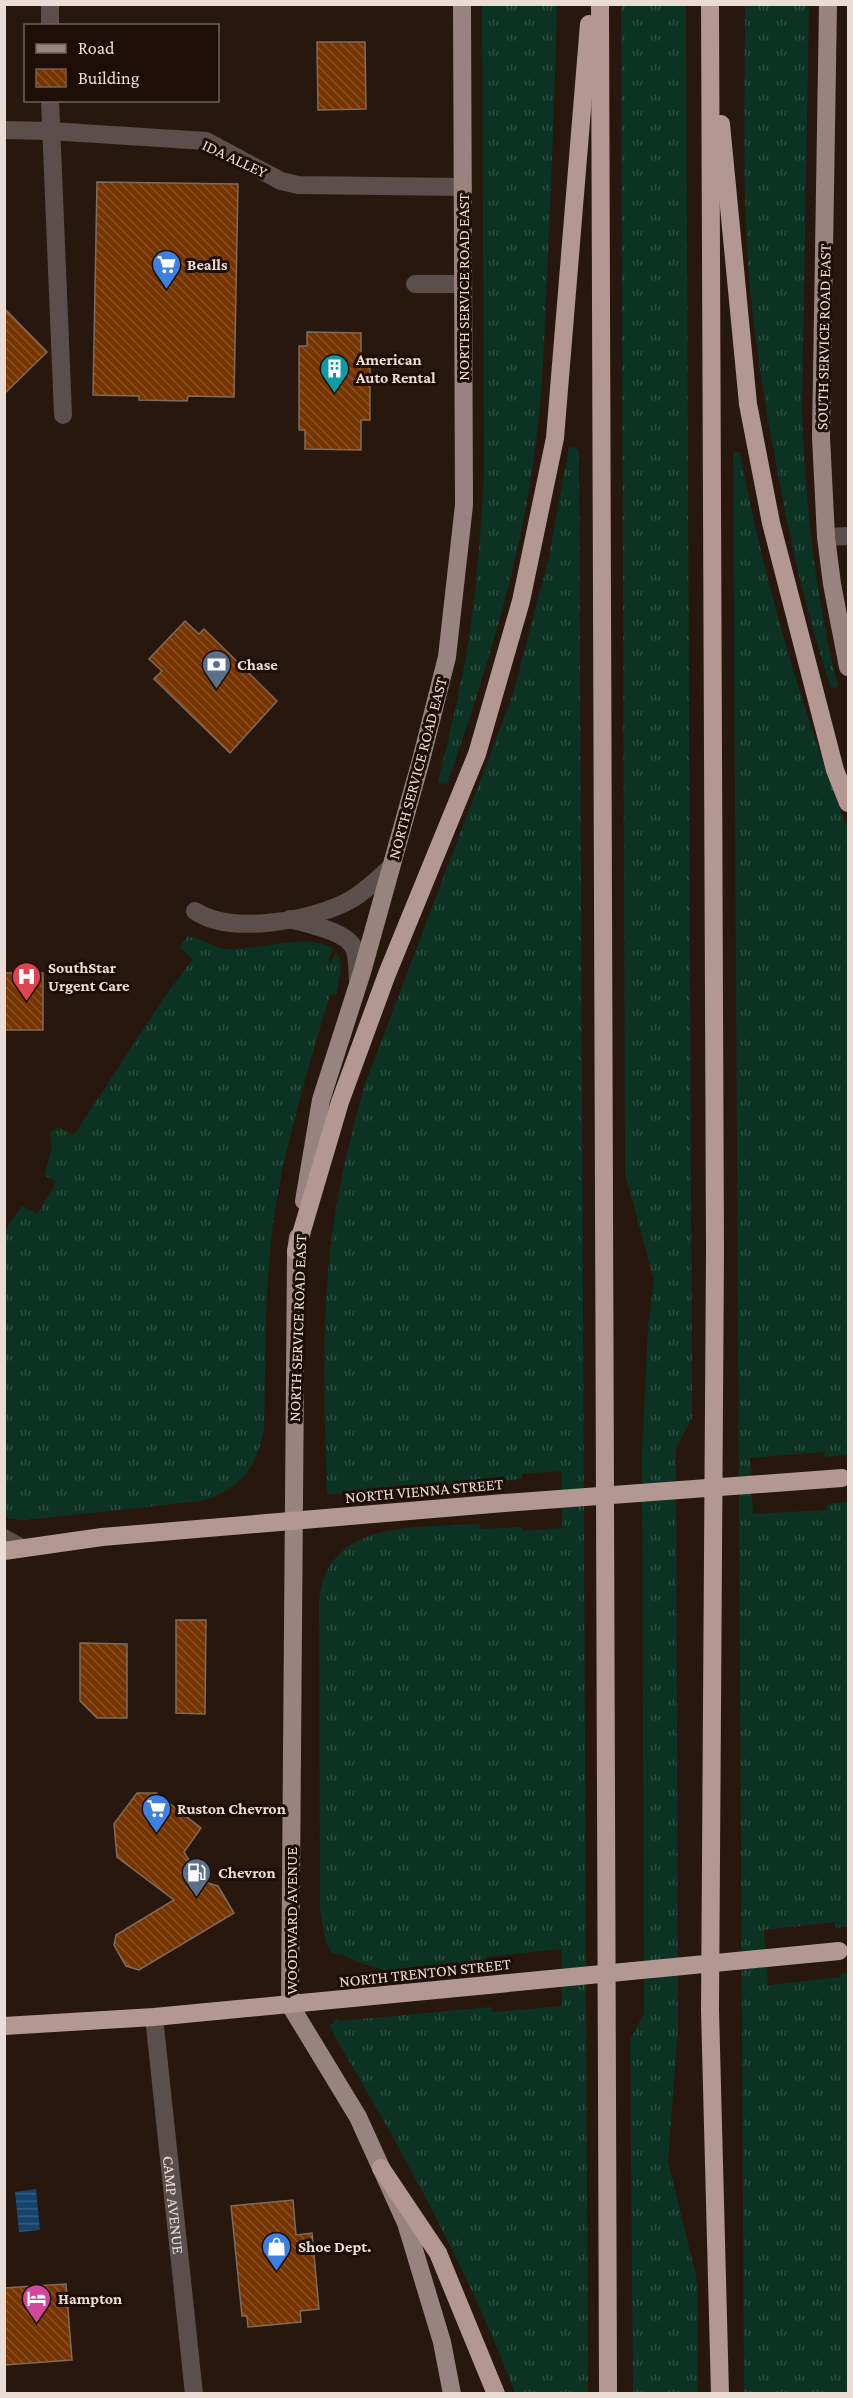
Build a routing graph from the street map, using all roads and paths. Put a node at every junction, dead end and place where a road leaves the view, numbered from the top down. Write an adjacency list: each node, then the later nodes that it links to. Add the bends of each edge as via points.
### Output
1 (50, 4): 7 (street)
2 (462, 4): 11 (main road, NORTH SERVICE ROAD EAST)
3 (591, 4): 23 (highway, via 555,438 521,601 477,754 340,1102)
4 (600, 4): 36 (highway)
5 (828, 4): 16 (main road, SOUTH SERVICE ROAD EAST, via 821,437)
6 (710, 8): 18 (highway, via 748,404 771,523 835,770); 37 (highway, via 715,1251 710,2010)
7 (50, 24)
8 (50, 102): 10 (street)
9 (4, 130): 10 (street, IDA ALLEY)
10 (50, 131): 11 (street, IDA ALLEY, via 206,141 281,181 298,185); 14 (street)
11 (463, 187): 13 (main road, NORTH SERVICE ROAD EAST)
12 (415, 284): 13 (street)
13 (463, 284): 19 (main road, NORTH SERVICE ROAD EAST, via 464,505 447,657)
14 (63, 415)
15 (849, 536): 16 (street)
16 (826, 537): 17 (main road, SOUTH SERVICE ROAD EAST)
17 (849, 668)
18 (849, 803)
19 (391, 867): 21 (street, via 352,899); 22 (main road, NORTH SERVICE ROAD EAST)
20 (195, 911): 21 (street, via 215,921 235,923)
21 (289, 919): 22 (street, via 342,936 353,946)
22 (358, 985): 23 (main road, NORTH SERVICE ROAD EAST, via 321,1100)
23 (296, 1251): 25 (main road, NORTH SERVICE ROAD EAST)
24 (845, 1478): 25 (highway, NORTH VIENNA STREET, bridge)
25 (293, 1520): 27 (highway, NORTH VIENNA STREET, via 102,1537); 29 (main road, WOODWARD AVENUE)
26 (4, 1538): 27 (street)
27 (13, 1550)
28 (844, 1950): 29 (highway, NORTH TRENTON STREET, bridge)
29 (290, 2005): 30 (highway, NORTH TRENTON STREET); 32 (main road, WOODWARD AVENUE, via 358,2117)
30 (154, 2017): 31 (highway, NORTH TRENTON STREET); 33 (street, CAMP AVENUE)
31 (4, 2026)
32 (381, 2168): 34 (main road, WOODWARD AVENUE, via 409,2234 442,2342); 35 (highway, via 438,2253)
33 (194, 2394)
34 (452, 2394)
35 (496, 2394)
36 (608, 2394)
37 (720, 2394)

